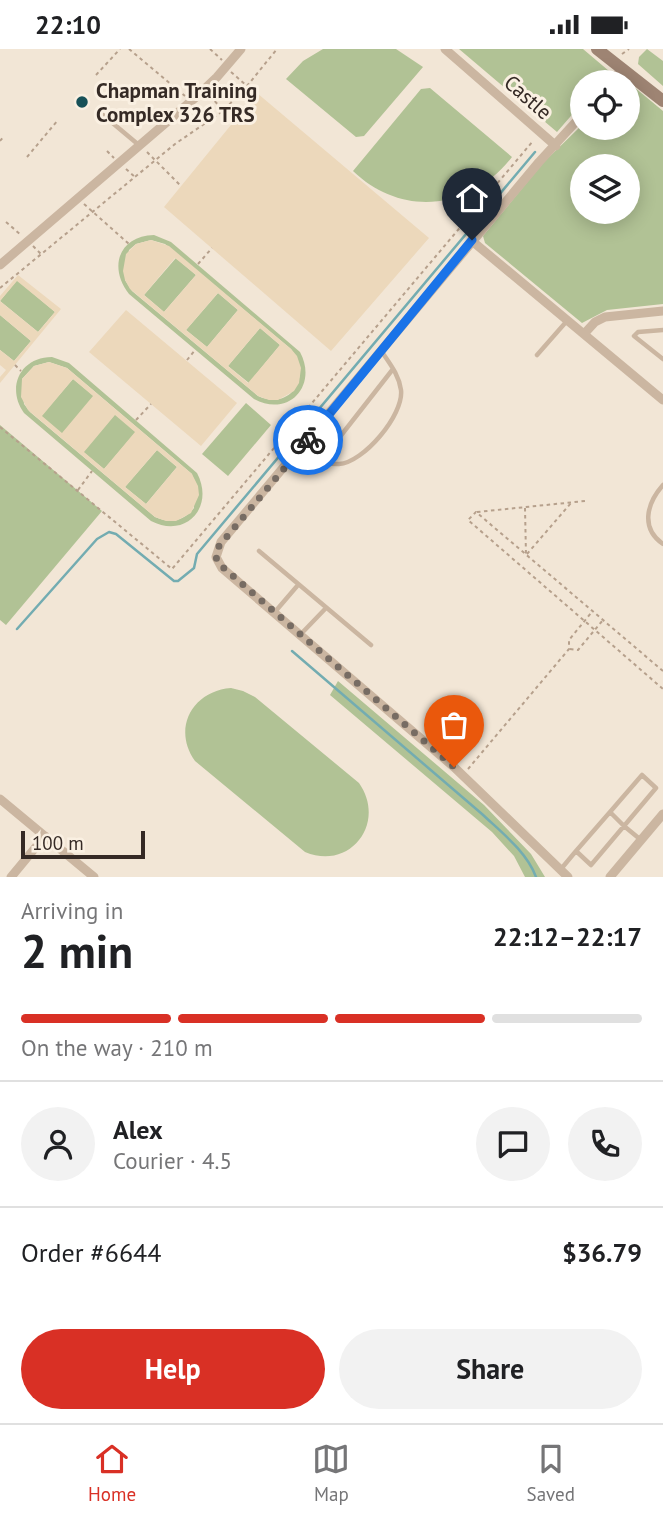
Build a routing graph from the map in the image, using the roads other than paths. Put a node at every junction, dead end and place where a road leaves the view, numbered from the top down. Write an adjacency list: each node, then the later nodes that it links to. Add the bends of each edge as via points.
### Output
1 (241, 49): 8 (street, via 204,90)
2 (445, 49): 9 (street, Castle)
3 (597, 49): 4 (street)
4 (623, 68): 5 (street)
5 (663, 101)
6 (103, 115): 8 (lane)
7 (570, 129): 9 (street)
8 (141, 146): 11 (street)
9 (556, 146): 10 (street)
10 (472, 240): 13 (street); 16 (street)
11 (2, 259)
12 (663, 311): 15 (street, via 605,317)
13 (568, 319): 15 (street); 17 (lane)
14 (663, 330): 18 (lane, via 634,336)
15 (584, 334): 20 (street)
16 (382, 352): 19 (lane); 21 (street)
17 (537, 355)
18 (663, 359)
19 (393, 369): 22 (lane); 22 (lane, via 401,399 389,425 354,460 342,464)
20 (663, 400)
21 (298, 452): 22 (lane); 28 (street, via 221,542 216,557 222,568)
22 (321, 461)
23 (662, 489): 24 (lane, via 650,502 648,515 653,533)
24 (663, 544)
25 (259, 551): 26 (lane)
26 (298, 585): 27 (lane); 28 (lane)
27 (326, 608): 29 (lane); 30 (lane)
28 (274, 613): 29 (street)
29 (300, 635): 38 (street, via 462,775)
30 (371, 645)
31 (0, 799): 35 (street)
32 (610, 812): 34 (lane); 34 (lane, via 642,775 656,788); 37 (lane)
33 (663, 814): 36 (street)
34 (624, 826): 36 (lane); 37 (lane, via 591,865)
35 (45, 836): 39 (street); 40 (street)
36 (642, 840): 42 (street)
37 (576, 851): 38 (lane)
38 (560, 869): 41 (street)
39 (11, 877)
40 (94, 877)
41 (568, 877)
42 (610, 877)

